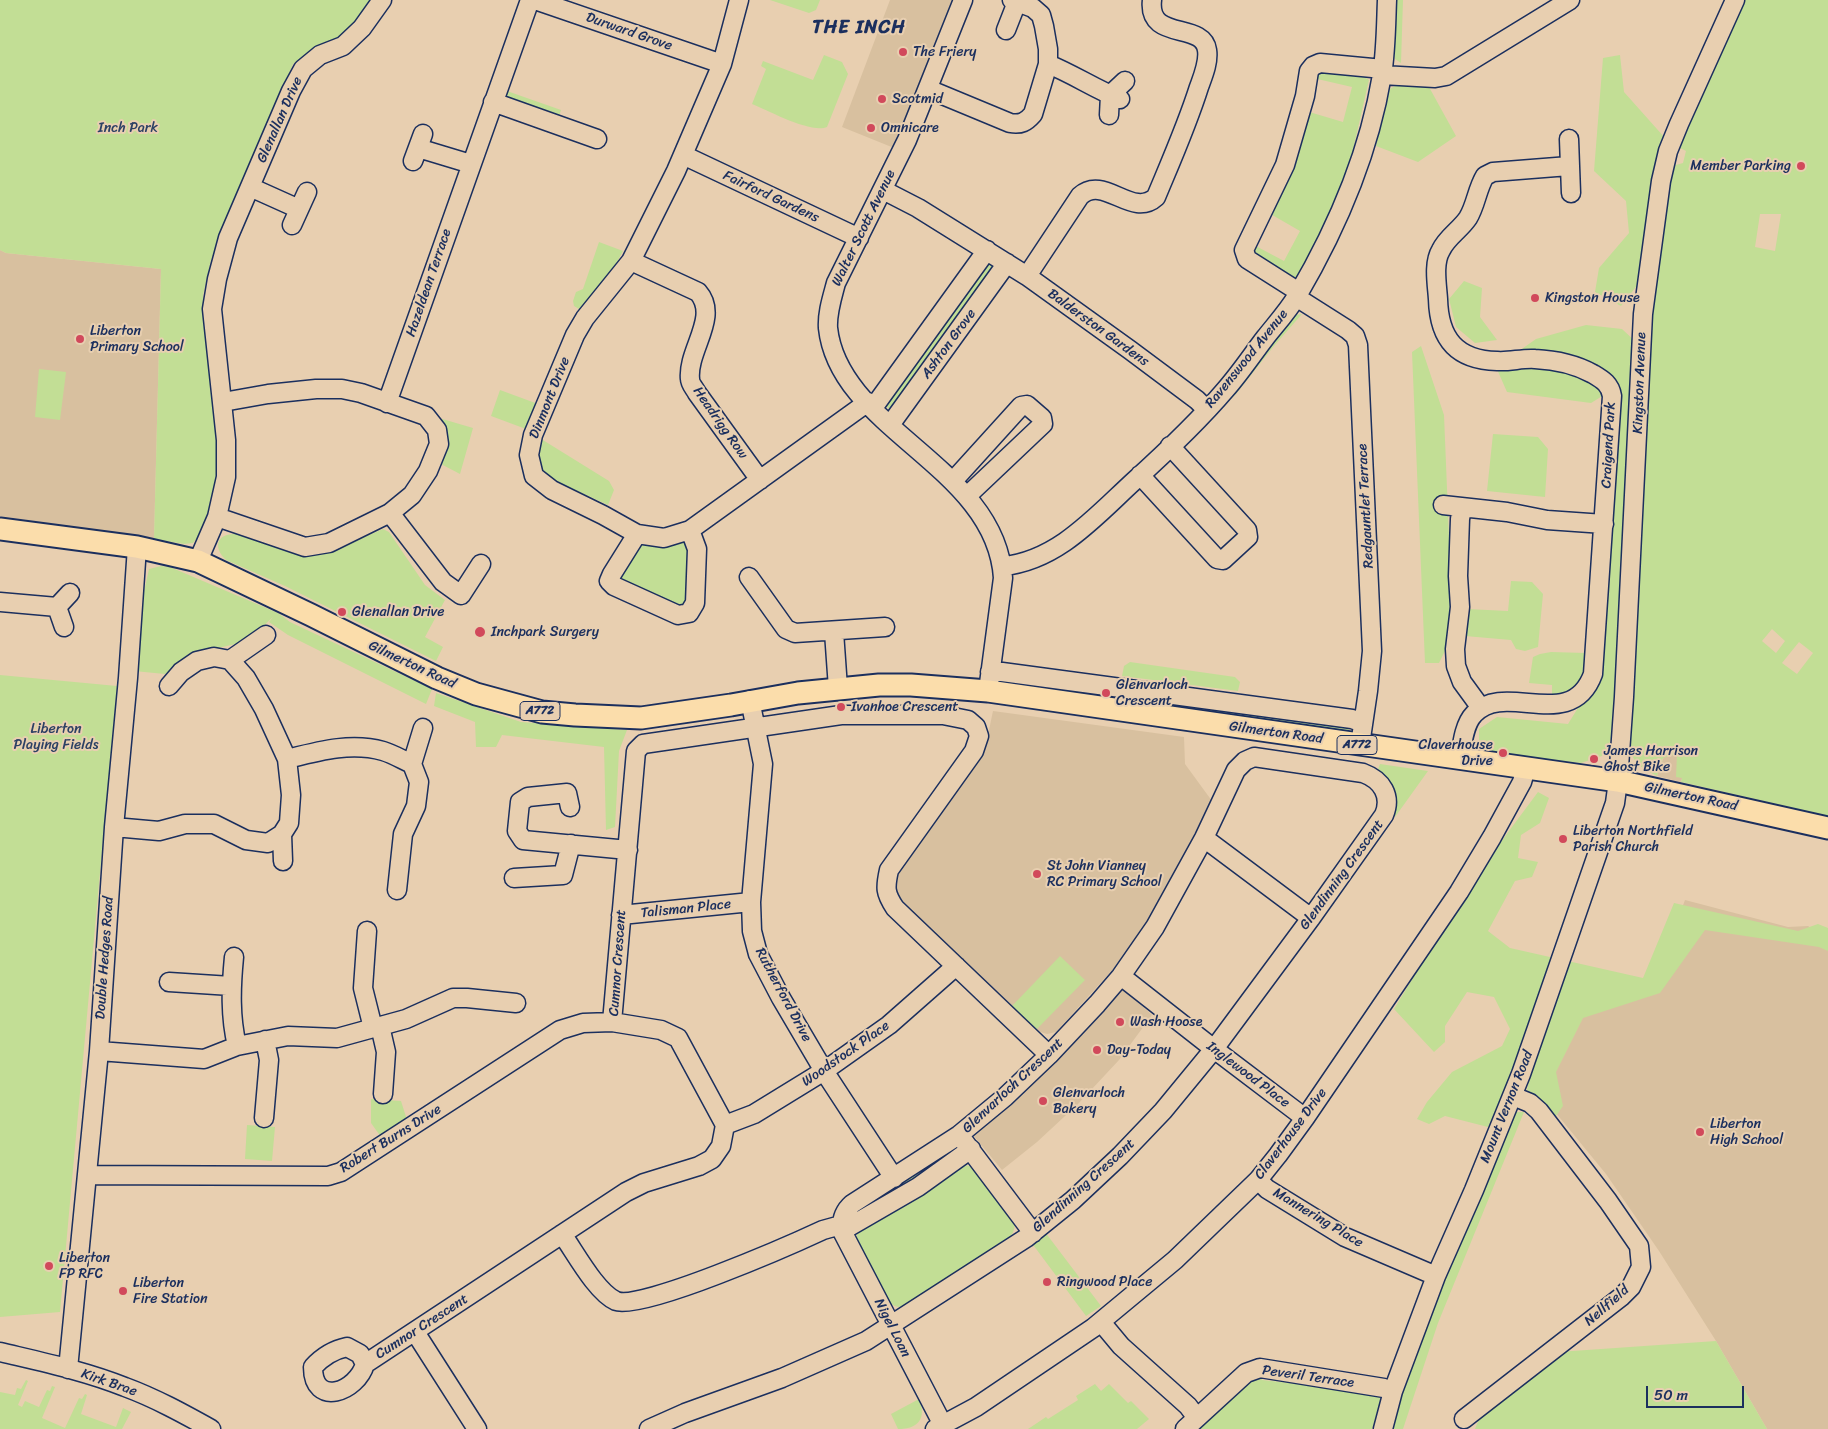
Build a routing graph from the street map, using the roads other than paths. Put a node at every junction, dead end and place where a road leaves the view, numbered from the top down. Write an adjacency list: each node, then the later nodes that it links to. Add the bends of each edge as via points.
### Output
1 (382, 0): 26 (street, Glenallan Drive, via 362,28 343,46 320,55 303,69)
2 (530, 0): 18 (street, Hazeldean Terrace)
3 (535, 0): 12 (street, Durward Grove)
4 (739, 0): 12 (street, Dinmont Drive)
5 (963, 0): 16 (street, Walter Scott Avenue)
6 (1152, 0): 36 (street, via 1152,15 1158,22 1199,37 1207,50 1204,72 1188,121 1156,197 1139,204 1099,190 1084,192)
7 (1387, 0): 14 (street, Ravenswood Avenue)
8 (1570, 0): 14 (street, via 1446,76 1435,78)
9 (1736, 0): 82 (street, Kingston Avenue, via 1679,124 1661,181 1643,314)
10 (1014, 1): 11 (street); 13 (street, via 1033,8 1040,15)
11 (1006, 30)
12 (722, 64): 23 (street, Dinmont Drive)
13 (1048, 64): 16 (street, via 1033,114 1023,123 1010,123); 17 (street)
14 (1383, 72): 37 (street, Ravenswood Avenue, via 1354,180); 37 (street, via 1320,63 1309,71 1285,165 1244,250 1247,259)
15 (1125, 80): 17 (street)
16 (928, 89): 27 (street, Walter Scott Avenue)
17 (1115, 97): 19 (street)
18 (493, 102): 20 (street); 24 (street, Hazeldean Terrace)
19 (1109, 115)
20 (597, 139)
21 (1569, 139): 25 (street)
22 (418, 147): 24 (street)
23 (683, 155): 32 (street, Fairford Gardens); 34 (street, Dinmont Drive)
24 (471, 164): 39 (street, Hazeldean Terrace)
25 (1569, 166): 29 (street); 52 (street, Craigend Park, via 1493,172 1485,176 1468,218 1439,252 1438,313 1450,342 1468,357 1498,362 1534,359 1562,362 1581,368 1611,388)
26 (250, 187): 30 (street); 38 (street, Glenallan Drive, via 228,238 216,279 212,309)
27 (883, 190): 32 (street, Walter Scott Avenue); 33 (street, Balderston Gardens)
28 (307, 192): 30 (street)
29 (1571, 193)
30 (299, 208): 31 (street)
31 (292, 225)
32 (859, 238): 40 (street, Walter Scott Avenue, via 836,284 828,328 842,369)
33 (987, 250): 35 (street, Balderston Gardens); 40 (street, Ashton Grove)
34 (631, 261): 45 (street, Headrigg Row, via 698,292 704,299 706,316 690,380); 55 (street, Dinmont Drive, via 575,335 533,435 529,455 534,476 552,490)
35 (1007, 264): 36 (street, Balderston Gardens); 42 (street, Ashton Grove)
36 (1026, 276): 41 (street, Balderston Gardens)
37 (1298, 294): 41 (street, Ravenswood Avenue); 74 (street, Redgauntlet Terrace, via 1348,330 1358,345 1372,651)
38 (223, 402): 39 (street, via 316,389 361,393); 51 (street, Glenallan Drive, via 226,477)
39 (387, 403): 50 (street, via 426,416 436,430 439,444 428,472 412,495)
40 (870, 405): 42 (street, Walter Scott Avenue); 45 (street, Dinmont Drive)
41 (1207, 410): 43 (street, Ravenswood Avenue)
42 (890, 425): 46 (street, Walter Scott Avenue)
43 (1170, 446): 44 (street, Ravenswood Avenue); 44 (street, via 1247,530 1248,537 1223,560 1218,559)
44 (1140, 475): 59 (street, Ravenswood Avenue, via 1053,550 1033,560)
45 (760, 480): 54 (street, Dinmont Drive)
46 (953, 481): 47 (street, Walter Scott Avenue); 47 (street, via 1021,406 1027,405 1042,418 1043,424)
47 (967, 496): 59 (street, Walter Scott Avenue, via 995,542)
48 (1443, 506): 49 (street)
49 (1462, 508): 52 (street, via 1507,512 1540,520); 73 (street, via 1456,666 1462,682)
50 (390, 513): 51 (street, via 329,543 304,547); 58 (street, via 443,582 461,595)
51 (217, 517): 57 (street, Glenallan Drive)
52 (1604, 524): 73 (street, Craigend Park, via 1592,674 1588,687 1577,698 1563,703 1493,702)
53 (0, 529): 56 (main road, Gilmerton Road / A772)
54 (690, 530): 55 (street, Dinmont Drive, via 664,538); 55 (street, via 697,549 695,603 688,614 678,615 614,586 610,581)
55 (637, 534)
56 (138, 547): 57 (main road, Gilmerton Road / A772); 85 (street, Double Hedges Road)
57 (198, 561): 72 (main road, Gilmerton Road / A772, via 437,678 508,704 542,712 641,718)
58 (481, 564)
59 (1002, 566): 69 (street, Walter Scott Avenue, via 1002,591)
60 (749, 577): 66 (street, via 786,628 795,633)
61 (70, 593): 63 (street)
62 (0, 602): 63 (street)
63 (57, 607): 64 (street)
64 (64, 627)
65 (885, 627): 66 (street)
66 (834, 632): 71 (street)
67 (266, 635): 68 (street)
68 (230, 660): 70 (street, via 214,657 197,661); 79 (street, via 264,709)
69 (989, 681): 71 (main road, Gilmerton Road / A772); 74 (street, Gilmerton Road, via 1002,672); 77 (main road, Gilmerton Road / A772)
70 (169, 686)
71 (838, 688): 72 (main road, Gilmerton Road / A772)
72 (750, 700): 75 (street, Rutherford Drive)
73 (1481, 708): 78 (street, via 1468,724)
74 (1362, 723): 77 (street, Redgauntlet Terrace)
75 (756, 727): 90 (street, Cumnor Crescent, via 643,744 636,752); 94 (street, Rutherford Drive, via 763,764); 99 (street, via 841,715 943,715 968,720 976,727 978,736 974,751 888,870 885,884 887,896 895,908)
76 (423, 728): 80 (street)
77 (1360, 745): 78 (main road, Gilmerton Road / A772)
78 (1460, 758): 81 (main road, Gilmerton Road / A772)
79 (287, 759): 80 (street, via 329,749 356,747 384,751); 87 (street, via 291,804 289,823)
80 (412, 764): 93 (street, via 419,782 416,806 403,834)
81 (1526, 768): 82 (main road, Gilmerton Road / A772); 115 (street, Claverhouse Drive, via 1522,782 1459,892)
82 (1618, 781): 86 (main road, Gilmerton Road / A772); 113 (street, Mount Vernon Road, via 1615,803)
83 (1385, 792): 88 (street, Glenvarloch Crescent, via 1376,779 1364,774 1254,757 1236,770); 96 (street, Glendinning Crescent, via 1388,806 1384,815)
84 (570, 807): 89 (street, via 567,793 528,797 520,802 517,831 524,840)
85 (114, 827): 87 (street, via 159,831 186,824 214,824 246,840 268,843); 109 (street, Double Hedges Road)
86 (1828, 828)
87 (282, 834): 91 (street)
88 (1204, 838): 96 (street); 100 (street, Glenvarloch Crescent, via 1155,926)
89 (571, 844): 90 (street); 92 (street, via 563,875)
90 (628, 850): 95 (street, Cumnor Crescent)
91 (283, 861)
92 (514, 878)
93 (397, 890)
94 (751, 902): 95 (street, Talisman Place); 111 (street, Rutherford Drive, via 752,931 758,954)
95 (621, 915): 104 (street, Cumnor Crescent)
96 (1311, 918): 108 (street, Glendinning Crescent)
97 (367, 931): 105 (street, via 363,988)
98 (234, 957): 102 (street)
99 (956, 966): 110 (street); 111 (street, Woodstock Place, via 889,1025)
100 (1121, 976): 108 (street, Inglewood Place); 110 (street, Glenvarloch Crescent)
101 (169, 982): 102 (street)
102 (231, 986): 107 (street, via 232,1024)
103 (516, 1002): 105 (street, via 453,998 406,1019)
104 (612, 1022): 116 (street, Cumnor Crescent, via 661,1030 678,1038); 119 (street, Robert Burns Drive, via 583,1023 560,1030 341,1172 328,1176)
105 (377, 1027): 106 (street, via 337,1038 288,1036); 112 (street, via 386,1052)
106 (265, 1040): 107 (street); 114 (street, via 269,1060)
107 (237, 1046): 109 (street, via 204,1058)
108 (1214, 1049): 115 (street, Inglewood Place); 123 (street, Glendinning Crescent, via 1163,1111 1120,1156)
109 (99, 1051): 119 (street, Double Hedges Road)
110 (1049, 1055): 117 (street, Glenvarloch Crescent)
111 (824, 1071): 116 (street, Woodstock Place, via 754,1114); 120 (street, Rutherford Drive)
112 (383, 1094)
113 (1513, 1096): 125 (street, Mount Vernon Road); 133 (street, Nellfield, via 1539,1111 1608,1201 1639,1246 1641,1266 1631,1287 1621,1297)
114 (264, 1118)
115 (1305, 1118): 121 (street, Claverhouse Drive)
116 (725, 1125): 124 (street, Cumnor Crescent, via 721,1146 712,1159 644,1183)
117 (959, 1135): 118 (street, Glenvarloch Crescent); 120 (street, Glenvarloch Crescent)
118 (971, 1149): 122 (street, Glenvarloch Crescent, via 918,1187); 123 (street)
119 (87, 1175): 131 (street, Double Hedges Road)
120 (894, 1178): 122 (street, Glenvarloch Crescent, via 852,1204 846,1210)
121 (1258, 1180): 125 (street, Mannering Place, via 1345,1237); 126 (street, Claverhouse Drive, via 1175,1260)
122 (842, 1228): 124 (street, Glenvarloch Crescent, via 824,1230 710,1278 635,1301 619,1302 598,1286); 127 (street, Nigel Loan)
123 (1033, 1233): 127 (street, Glendinning Crescent)
124 (562, 1234): 128 (street, Cumnor Crescent)
125 (1436, 1276): 132 (street, Mount Vernon Road)
126 (1101, 1322): 134 (street, via 1121,1346 1188,1406); 135 (street, Claverhouse Drive, via 1028,1374)
127 (890, 1325): 135 (street, Nigel Loan); 138 (street, Glendinning Crescent, via 830,1358)
128 (415, 1332): 130 (street, Cumnor Crescent); 137 (street)
129 (0, 1352): 131 (street, Kirk Brae)
130 (365, 1364)
131 (68, 1369): 136 (street, Kirk Brae, via 125,1387)
132 (1393, 1391): 134 (street, Peveril Terrace, via 1260,1368 1246,1373); 139 (street, Mount Vernon Road)
133 (1464, 1419)
134 (1191, 1423)
135 (939, 1427)
136 (211, 1429)
137 (477, 1429)
138 (649, 1429)
139 (1383, 1429)

